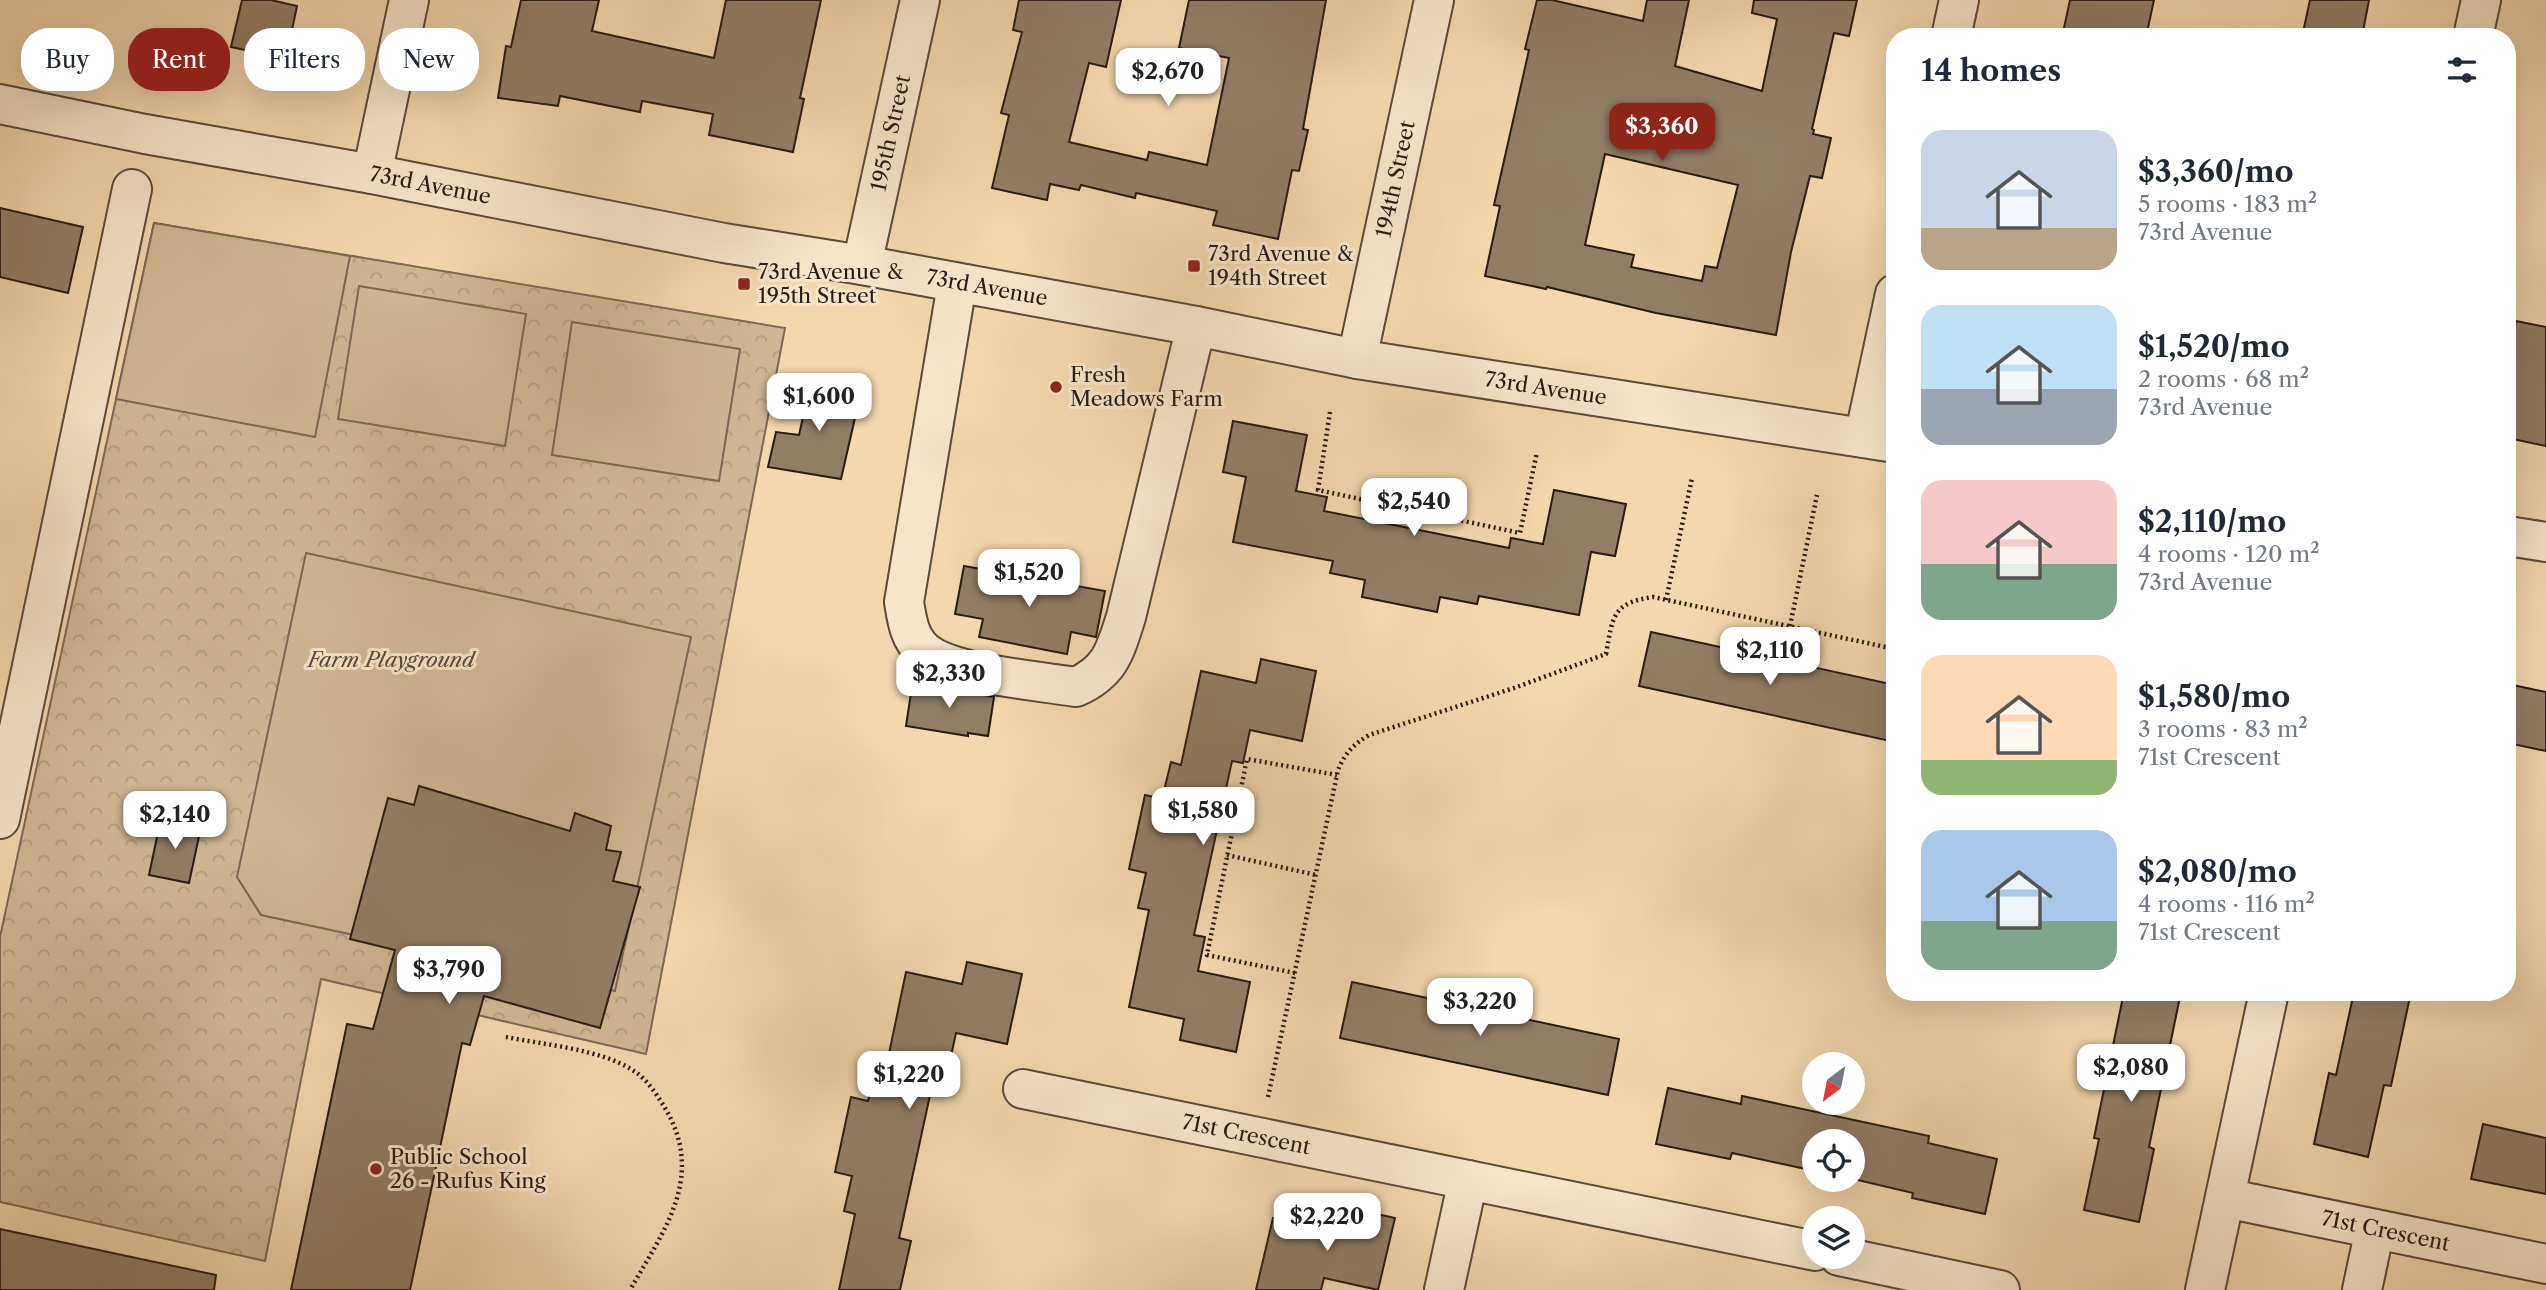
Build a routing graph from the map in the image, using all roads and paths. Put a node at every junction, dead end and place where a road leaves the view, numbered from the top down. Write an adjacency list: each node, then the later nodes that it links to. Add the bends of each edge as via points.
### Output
1 (409, 0): 9 (street)
2 (920, 0): 11 (street, 195th Street)
3 (1434, 0): 14 (street, 194th Street)
4 (1959, 0): 6 (street)
5 (2481, 0): 7 (street)
6 (1953, 28)
7 (2475, 28)
8 (0, 104): 9 (street, 73rd Avenue)
9 (372, 174): 11 (street, 73rd Avenue, via 724,243)
10 (132, 189): 27 (street)
11 (862, 265): 12 (street, 73rd Avenue)
12 (957, 284): 13 (street, 73rd Avenue); 13 (street, via 904,602 909,631 923,651 949,666 1076,687 1095,678 1112,659)
13 (1196, 326): 14 (street, 73rd Avenue)
14 (1357, 359): 17 (street, 73rd Avenue)
15 (1886, 382): 17 (street)
16 (1330, 412): 18 (path, via 1318,490 1520,533)
17 (1880, 440)
18 (1537, 452)
19 (1692, 478): 23 (path)
20 (1816, 495): 24 (path)
21 (2516, 537): 22 (street)
22 (2546, 542)
23 (1666, 600): 24 (path); 26 (path, via 1653,597 1622,606 1614,617 1606,654 1369,735 1350,748)
24 (1790, 626): 25 (path)
25 (1886, 647)
26 (1337, 775): 28 (path, via 1247,759); 29 (path)
27 (0, 819)
28 (1227, 855): 29 (path); 30 (path, via 1207,955)
29 (1316, 874): 30 (path)
30 (1295, 973): 34 (path)
31 (2267, 1001): 36 (street)
32 (506, 1037): 41 (path, via 598,1055 635,1071 656,1093 673,1122 682,1164 678,1198 659,1243)
33 (1023, 1089): 35 (street, 71st Crescent)
34 (1267, 1102)
35 (1468, 1180): 38 (street, 71st Crescent); 42 (street)
36 (2225, 1198): 37 (street, 71st Crescent); 44 (street)
37 (2375, 1229): 40 (street, 71st Crescent); 45 (street)
38 (1802, 1248)
39 (1865, 1261): 43 (street)
40 (2546, 1265)
41 (630, 1290)
42 (1444, 1290)
43 (2000, 1290)
44 (2205, 1290)
45 (2362, 1290)

